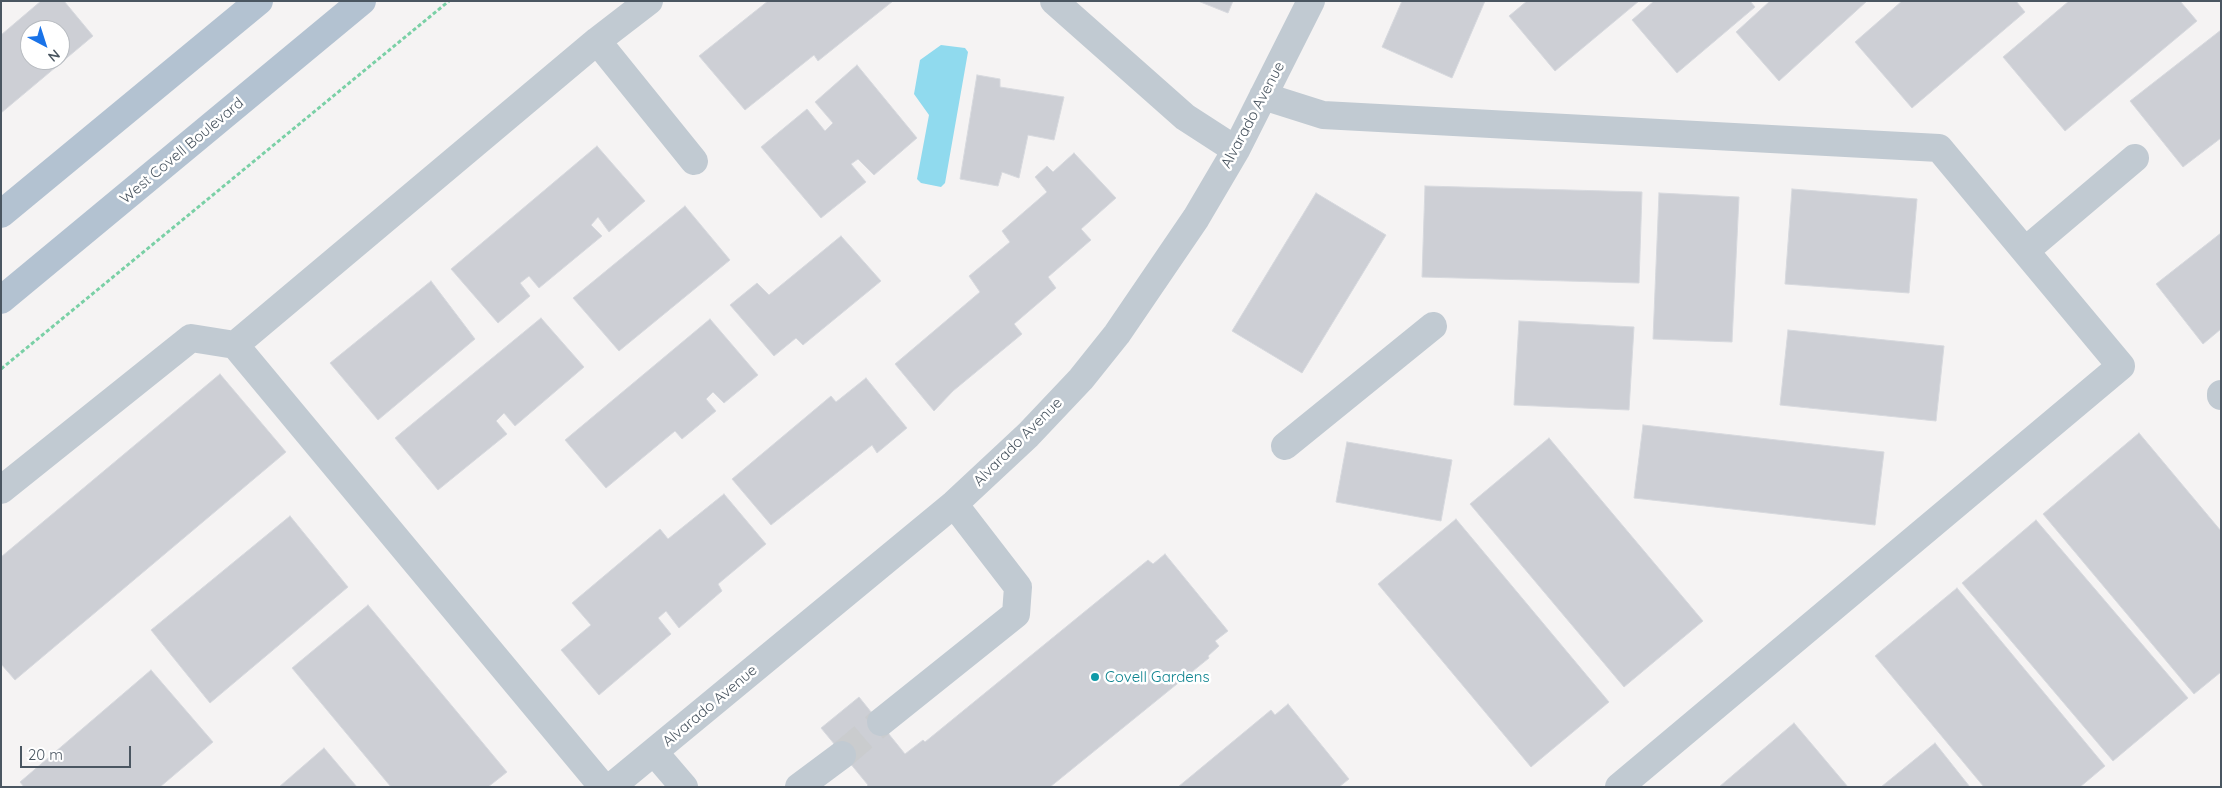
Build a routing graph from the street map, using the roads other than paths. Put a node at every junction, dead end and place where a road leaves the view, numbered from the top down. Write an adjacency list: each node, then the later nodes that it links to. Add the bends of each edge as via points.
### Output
1 (259, 1): 11 (main road)
2 (362, 1): 13 (main road, West Covell Boulevard)
3 (649, 1): 6 (street)
4 (1054, 1): 8 (street, via 1185,117)
5 (1311, 1): 7 (street, Alvarado Avenue)
6 (597, 41): 10 (street); 15 (street)
7 (1263, 96): 8 (street, Alvarado Avenue); 12 (street, via 1323,115 1939,148)
8 (1236, 150): 18 (street, Alvarado Avenue, via 1196,218 1117,334 1081,379)
9 (2135, 158): 12 (street)
10 (694, 161)
11 (1, 214)
12 (2025, 251): 26 (street, via 2121,366)
13 (1, 300)
14 (1434, 326): 16 (street)
15 (235, 345): 17 (street, via 191,338); 22 (street)
16 (1285, 446)
17 (1, 490)
18 (954, 504): 19 (street, via 1018,588 1016,614); 20 (street, Alvarado Avenue)
19 (881, 722)
20 (654, 752): 23 (street, Alvarado Avenue); 24 (street)
21 (842, 755): 25 (street)
22 (603, 787)
23 (611, 787)
24 (684, 787)
25 (799, 787)
26 (1619, 787)

